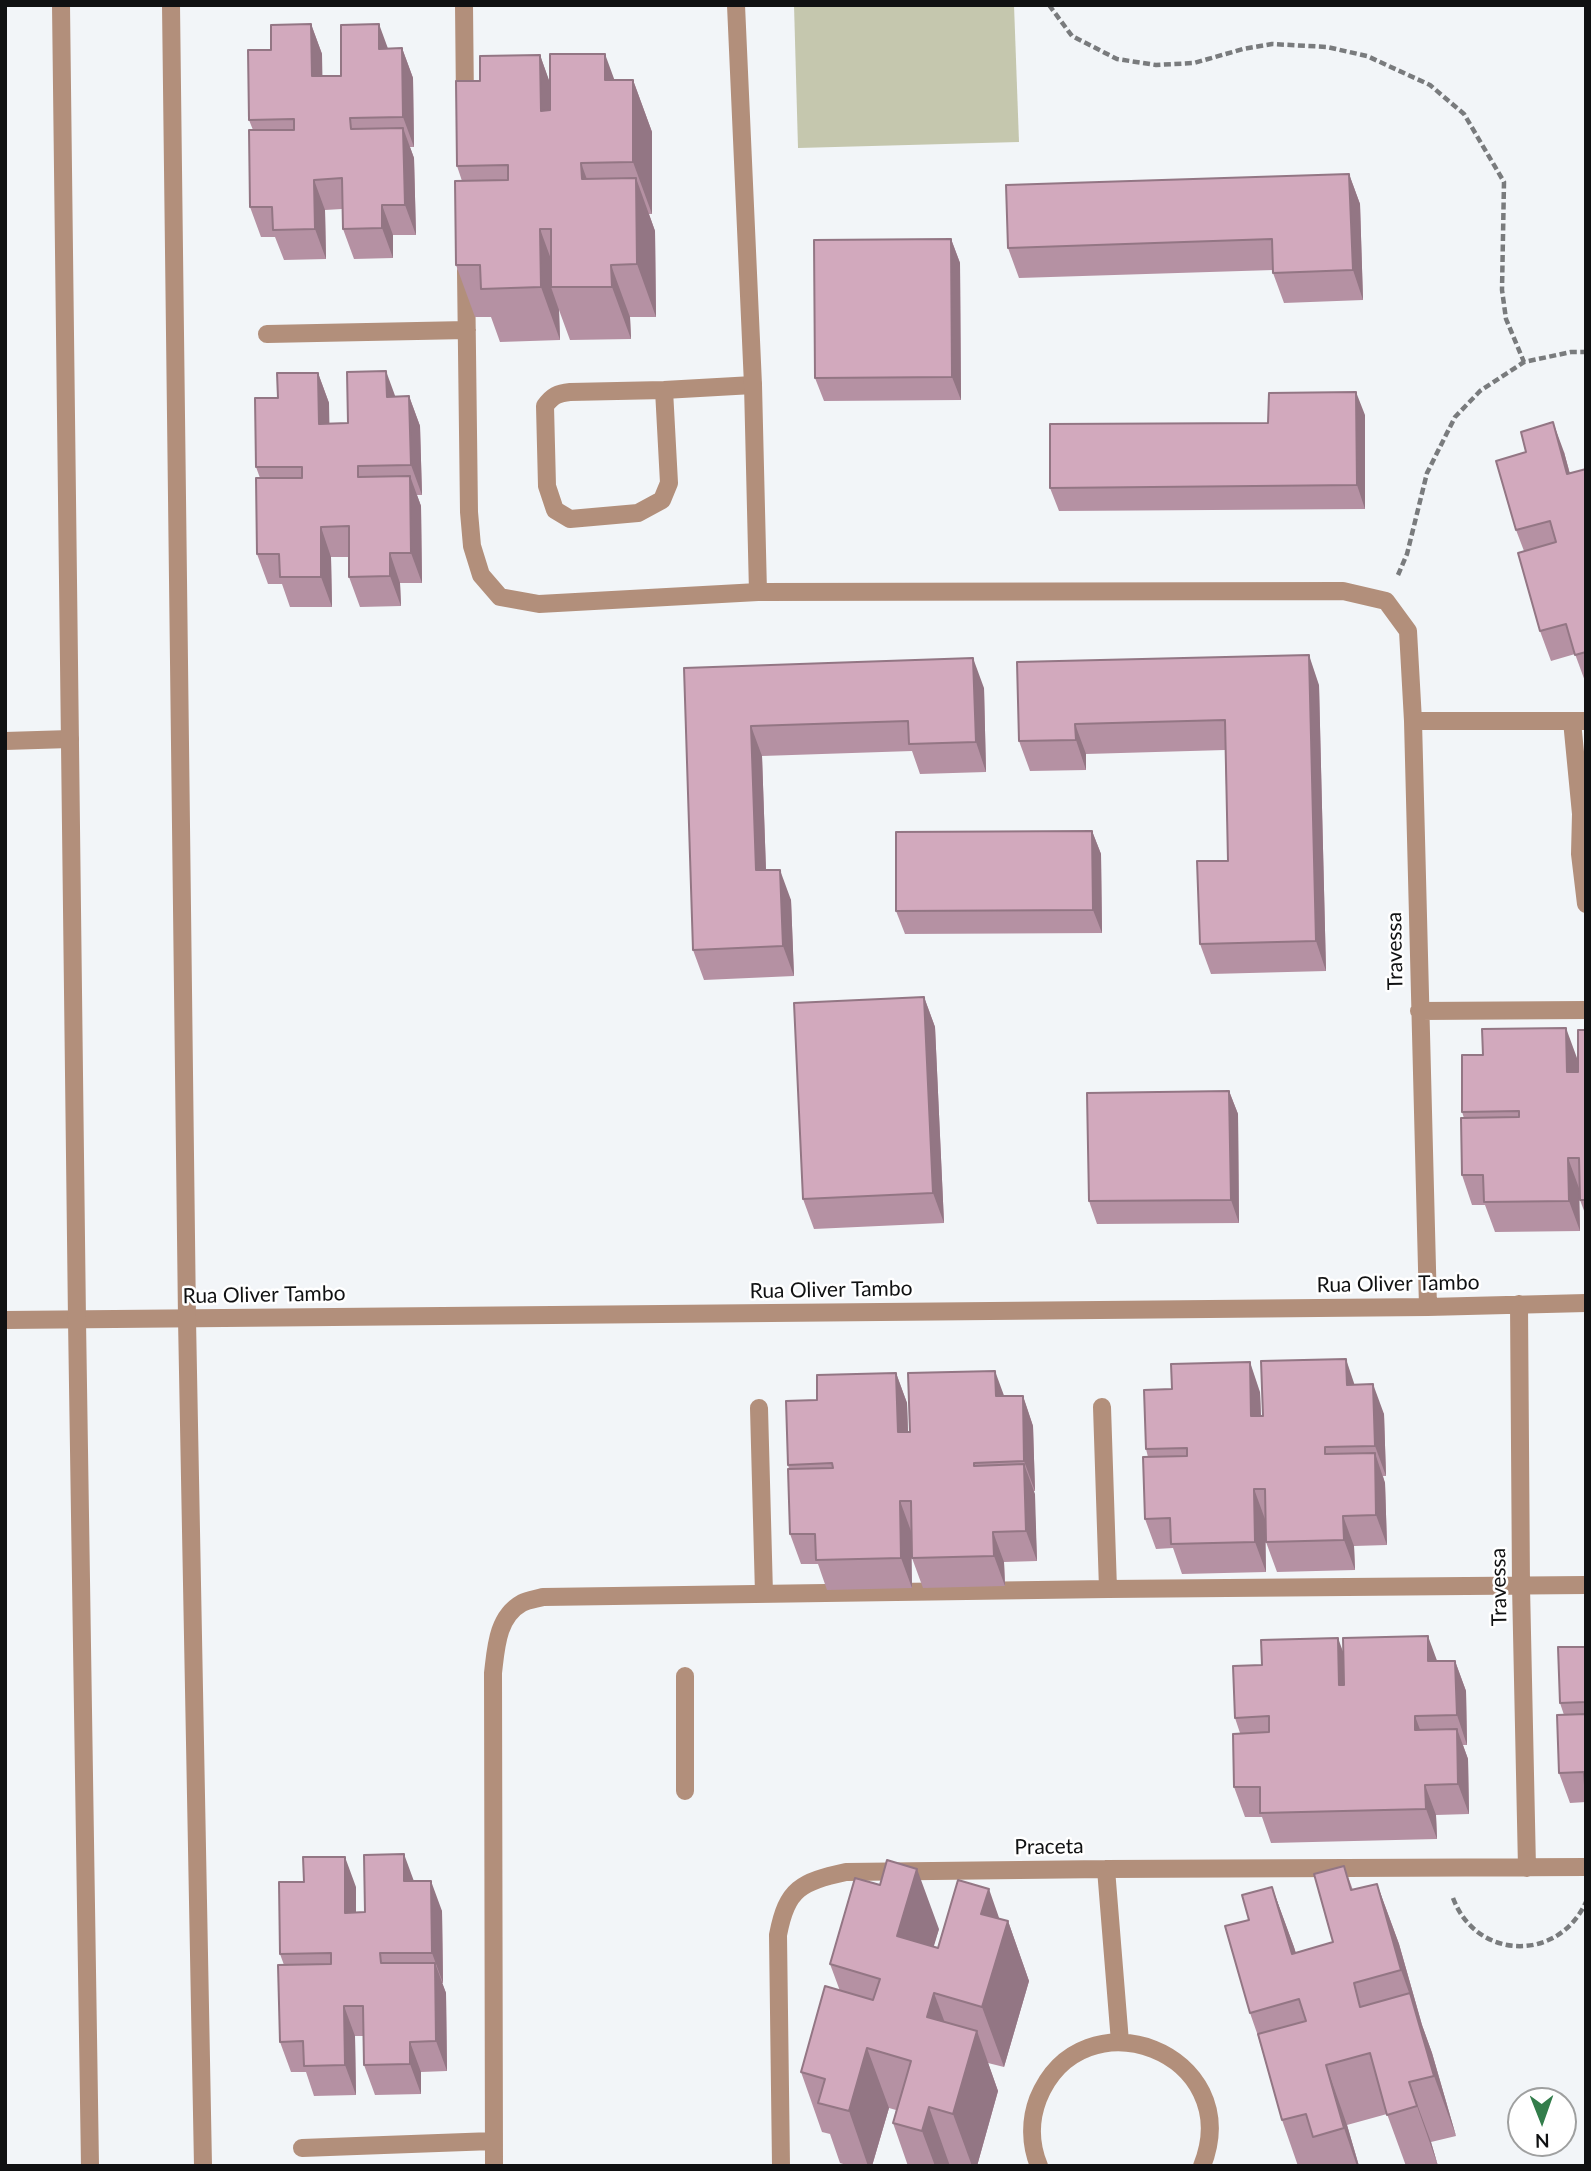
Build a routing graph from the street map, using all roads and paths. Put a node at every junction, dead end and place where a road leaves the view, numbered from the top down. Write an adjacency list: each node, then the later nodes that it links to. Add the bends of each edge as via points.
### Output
1 (61, 5): 18 (street)
2 (171, 5): 27 (street)
3 (464, 5): 6 (street)
4 (736, 5): 12 (street)
5 (1049, 5): 11 (path, via 1072,36 1117,59 1156,65 1194,63 1272,44 1327,47 1367,56 1430,85 1464,114 1504,182 1502,290 1506,319)
6 (465, 114)
7 (466, 249): 8 (street)
8 (467, 331): 9 (street); 14 (street, via 472,546 481,575 500,597 539,604)
9 (267, 334)
10 (1586, 352): 11 (path)
11 (1524, 362): 15 (path, via 1479,391 1455,417 1427,473 1407,554)
12 (753, 385): 13 (street); 14 (street)
13 (664, 390): 13 (street, via 669,484 662,500 638,513 570,519 555,510 547,486 545,406 550,399 570,392)
14 (758, 592): 15 (street, via 1343,591)
15 (1386, 601): 16 (street, Travessa, via 1408,631)
16 (1413, 722): 17 (street); 23 (street, Travessa)
17 (1579, 722): 20 (street)
18 (70, 739): 19 (street); 28 (street)
19 (5, 741)
20 (1584, 813): 21 (street, via 1580,854)
21 (1586, 904)
22 (1586, 1010): 23 (street)
23 (1419, 1011): 26 (street, Travessa)
24 (1586, 1303): 25 (street, Rua Oliver Tambo)
25 (1519, 1304): 26 (street, Rua Oliver Tambo); 32 (street, Travessa)
26 (1428, 1307): 27 (street, Rua Oliver Tambo)
27 (187, 1319): 28 (street, Rua Oliver Tambo); 47 (street)
28 (77, 1320): 29 (street, Rua Oliver Tambo); 46 (street)
29 (5, 1321)
30 (759, 1408): 35 (street)
31 (1102, 1408): 34 (street)
32 (1521, 1586): 33 (street); 34 (street); 40 (street, Travessa)
33 (1586, 1586)
34 (1108, 1589): 35 (street)
35 (764, 1594): 44 (street, via 543,1597 522,1603 506,1616 494,1672)
36 (685, 1676): 37 (street)
37 (685, 1791)
38 (1586, 1867): 40 (street, Praceta)
39 (1441, 1868): 40 (street, Praceta); 41 (street, Praceta); 42 (path, via 1454,1903 1471,1928 1496,1942 1520,1948 1544,1944 1562,1934)
40 (1527, 1868)
41 (1106, 1869): 43 (street); 49 (street, Praceta, via 846,1872 816,1879 795,1891 783,1912 778,1935)
42 (1586, 1902)
43 (1120, 2042): 50 (street, via 1075,2054 1043,2087 1031,2131); 51 (street, via 1165,2053 1184,2067 1198,2086 1210,2130)
44 (494, 2141): 45 (street); 48 (street)
45 (302, 2148)
46 (90, 2166)
47 (203, 2166)
48 (494, 2166)
49 (781, 2166)
50 (1039, 2166)
51 (1202, 2166)

